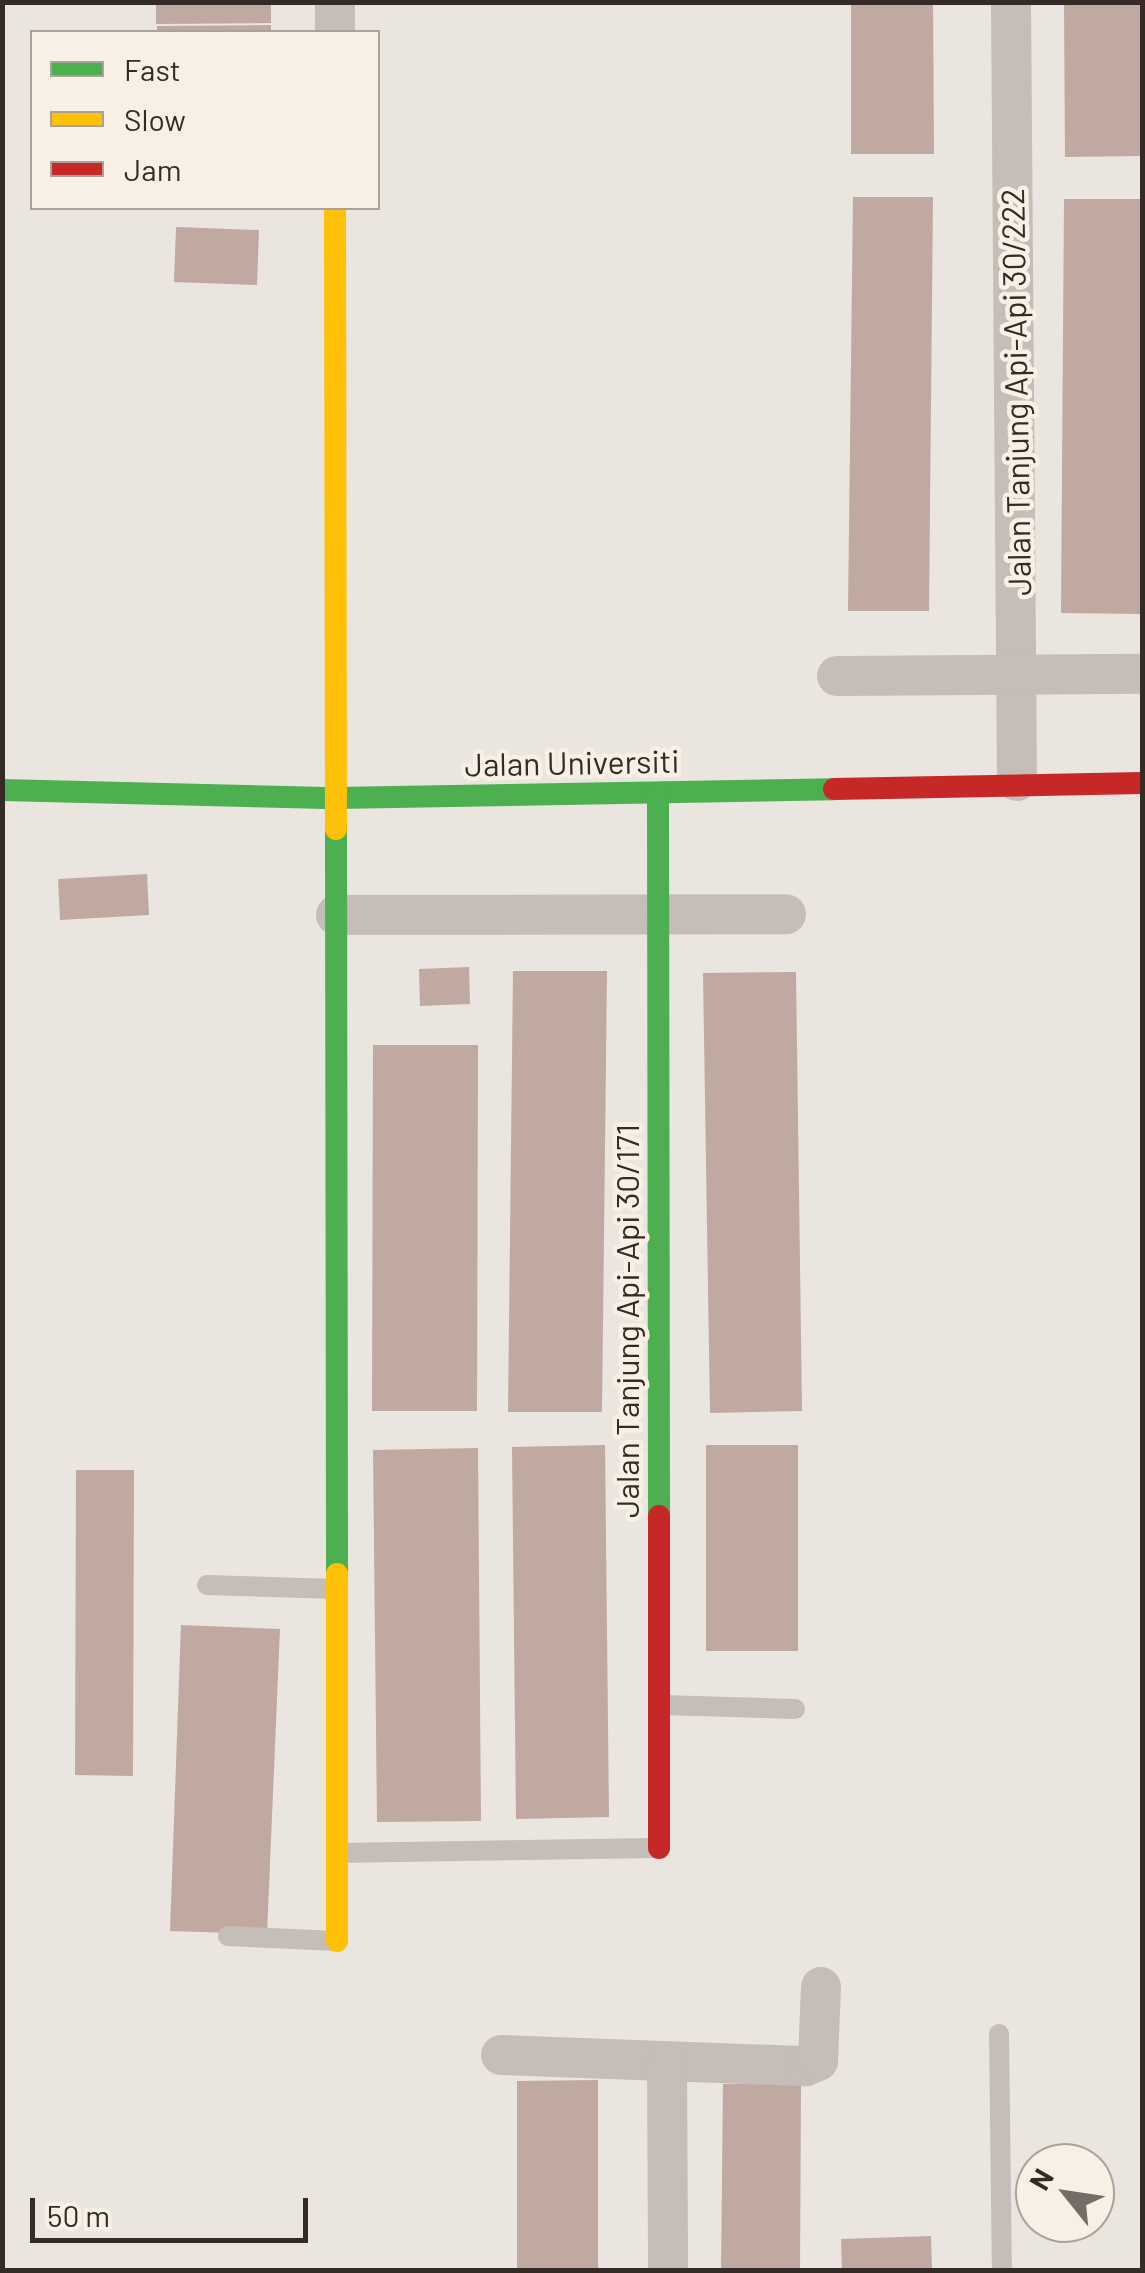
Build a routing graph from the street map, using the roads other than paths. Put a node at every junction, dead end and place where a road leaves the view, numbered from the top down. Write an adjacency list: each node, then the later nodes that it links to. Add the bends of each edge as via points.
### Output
1 (334, 2): 3 (street)
2 (1011, 2): 6 (street, Jalan Tanjung Api-Api 30/222)
3 (335, 30)
4 (335, 210): 12 (street)
5 (1142, 674): 6 (street)
6 (1018, 675): 7 (street); 8 (street, Jalan Tanjung Api-Api 30/222)
7 (838, 676)
8 (1017, 781): 9 (street, Jalan Universiti); 11 (street, Jalan Universiti)
9 (1142, 782)
10 (2, 790): 12 (street, Jalan Universiti)
11 (658, 794): 12 (street, Jalan Universiti); 14 (street, Jalan Tanjung Api-Api 30/171)
12 (336, 798): 13 (street)
13 (336, 914): 14 (street); 17 (street)
14 (658, 914): 15 (street); 18 (street, Jalan Tanjung Api-Api 30/171)
15 (786, 914)
16 (207, 1585): 17 (lane)
17 (337, 1589): 21 (street)
18 (660, 1705): 19 (lane); 20 (street, Jalan Tanjung Api-Api 30/171)
19 (795, 1709)
20 (660, 1848): 21 (lane)
21 (337, 1853): 23 (street)
22 (228, 1936): 23 (lane)
23 (337, 1941)
24 (821, 1987): 27 (street, via 818,2061)
25 (1000, 2034): 29 (lane)
26 (500, 2056): 27 (street)
27 (667, 2063): 28 (street)
28 (668, 2270)
29 (1002, 2270)

